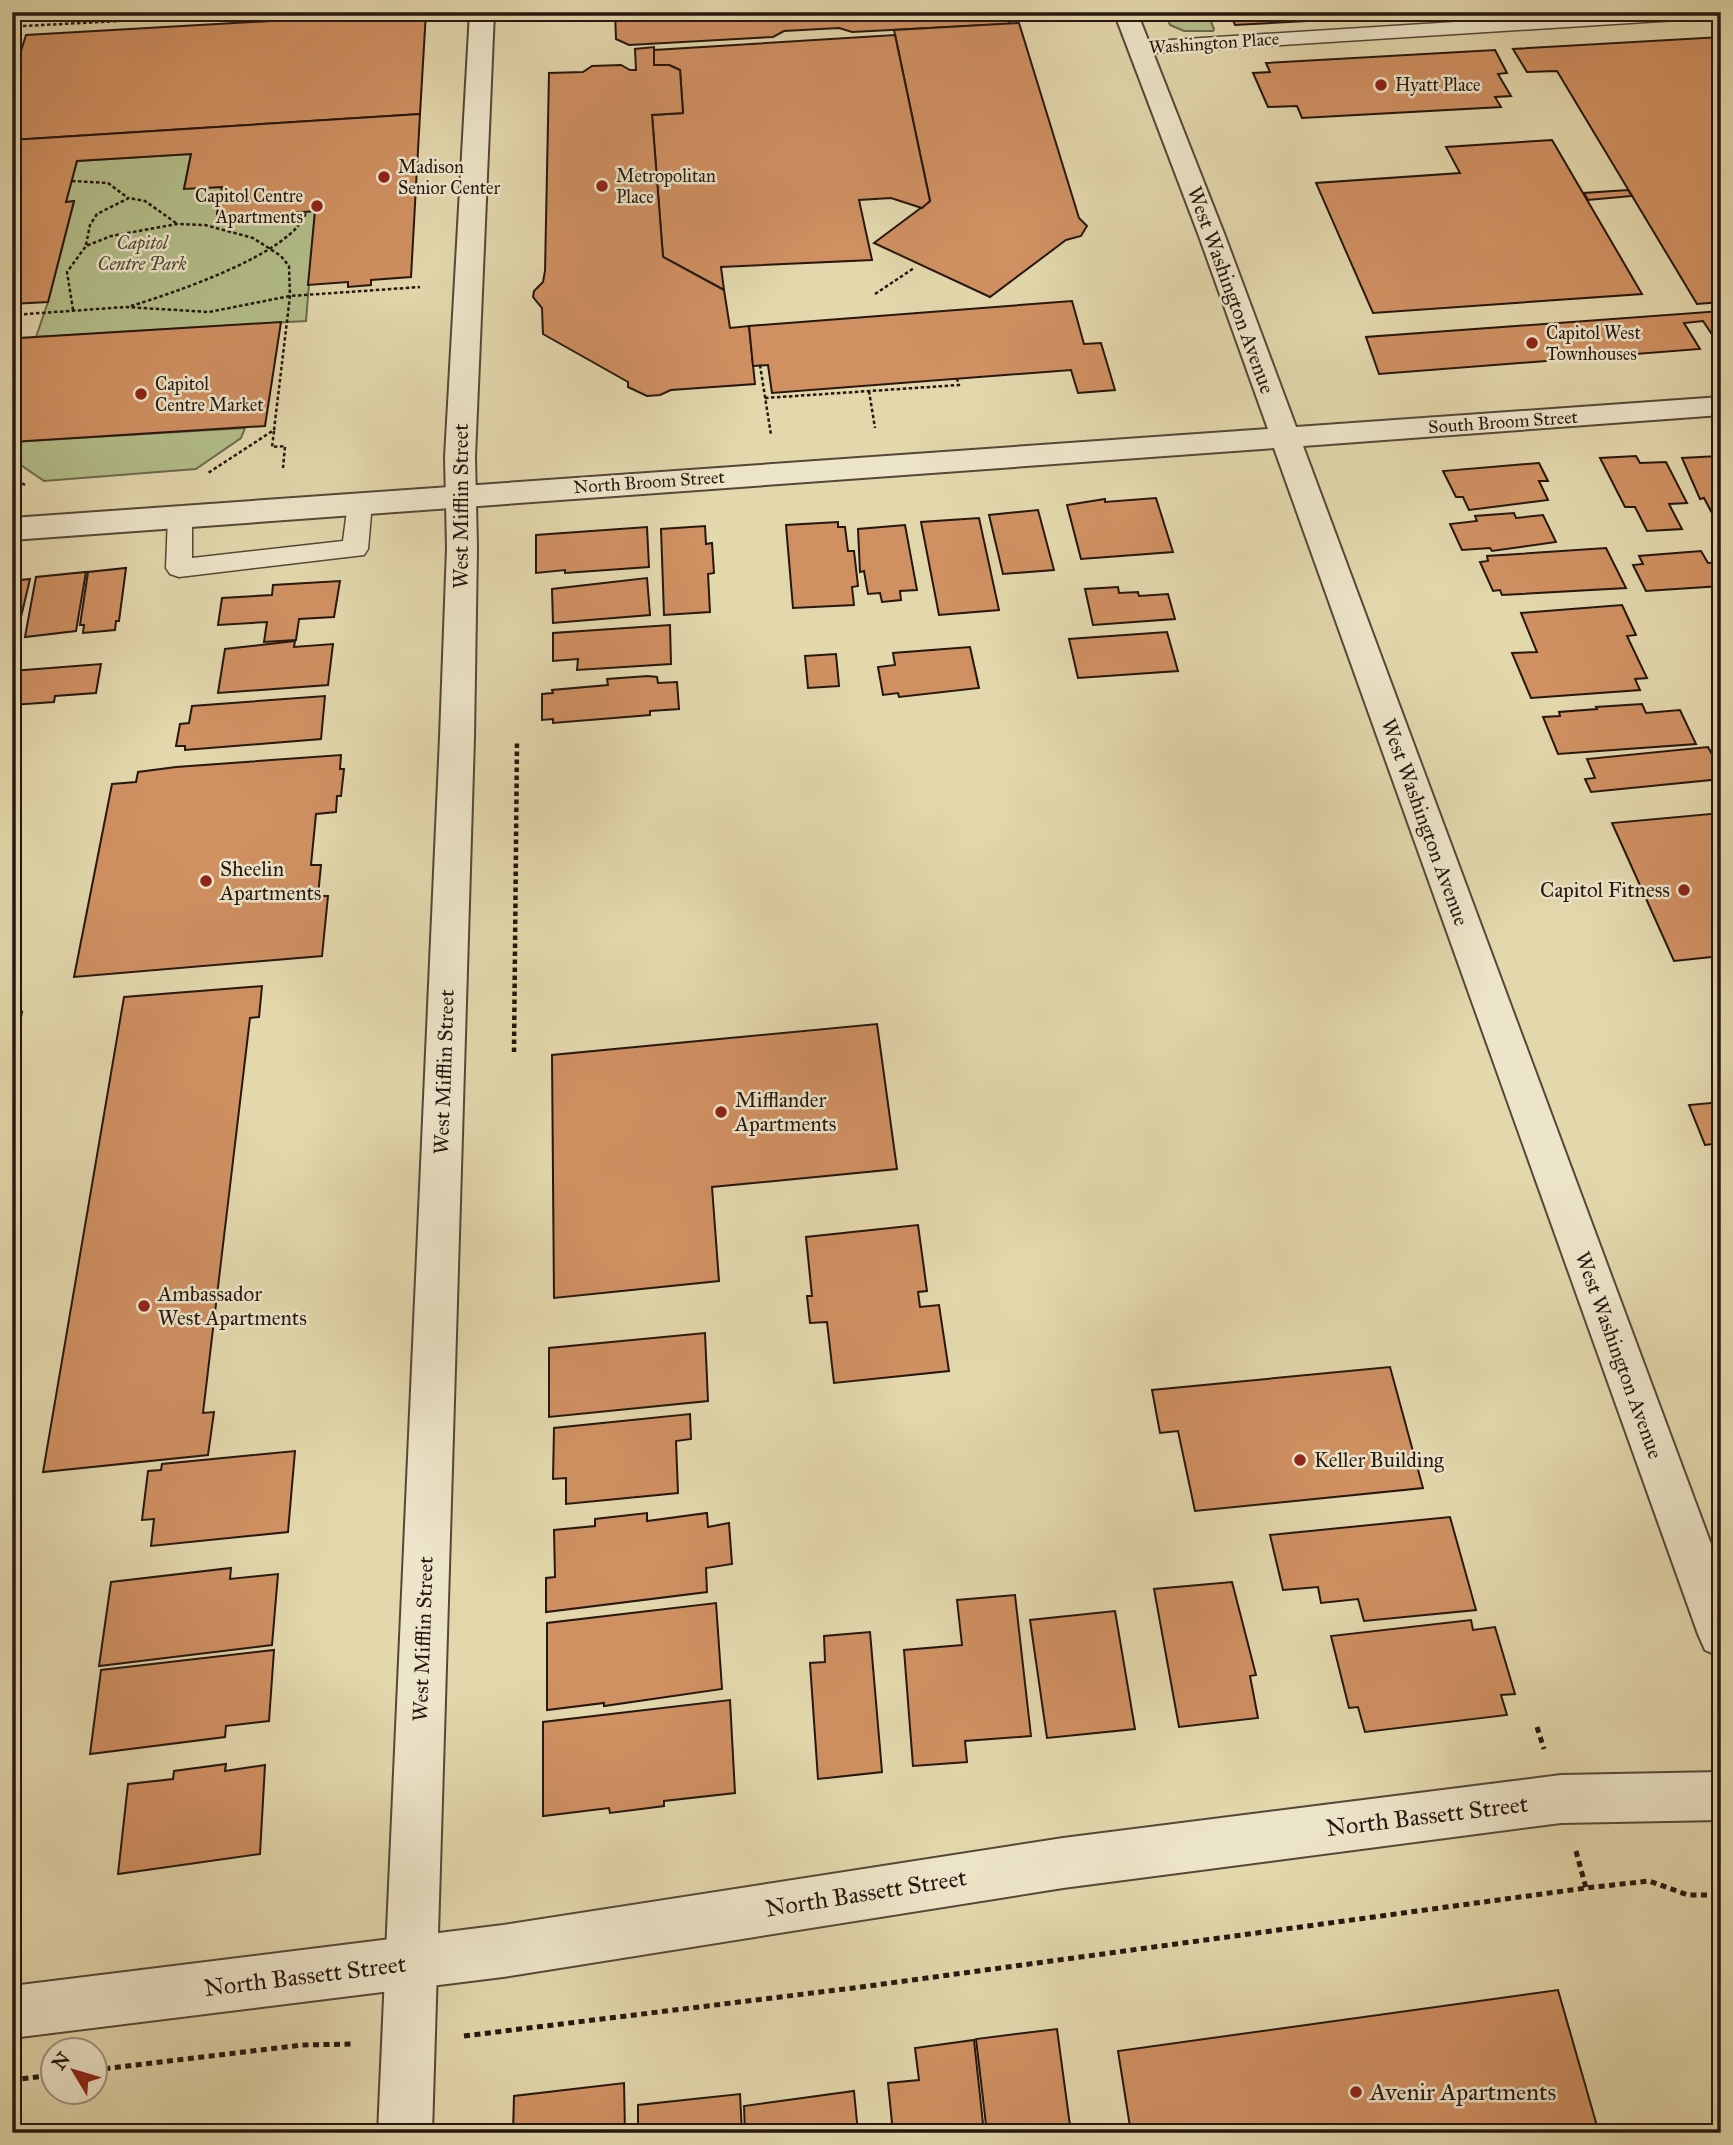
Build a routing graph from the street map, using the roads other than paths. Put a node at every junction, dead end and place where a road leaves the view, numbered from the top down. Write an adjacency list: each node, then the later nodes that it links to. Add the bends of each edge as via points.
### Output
1 (482, 12): 7 (street, West Mifflin Street)
2 (1125, 12): 4 (street, West Washington Avenue)
3 (1709, 12): 4 (lane, Washington Place)
4 (1139, 47): 6 (street, West Washington Avenue)
5 (1721, 406): 6 (street, South Broom Street)
6 (1285, 437): 7 (street, North Broom Street); 11 (street, West Washington Avenue)
7 (459, 495): 8 (street, North Broom Street); 13 (street, West Mifflin Street, via 457,737)
8 (360, 503): 9 (street, North Broom Street); 9 (lane, via 355,549 179,568)
9 (180, 516): 10 (street, North Broom Street)
10 (12, 529)
11 (1721, 1634)
12 (1721, 1796): 13 (street, North Bassett Street, via 1561,1798 1063,1863)
13 (410, 1963): 14 (street, North Bassett Street); 15 (street, West Mifflin Street)
14 (12, 2012)
15 (405, 2133)

